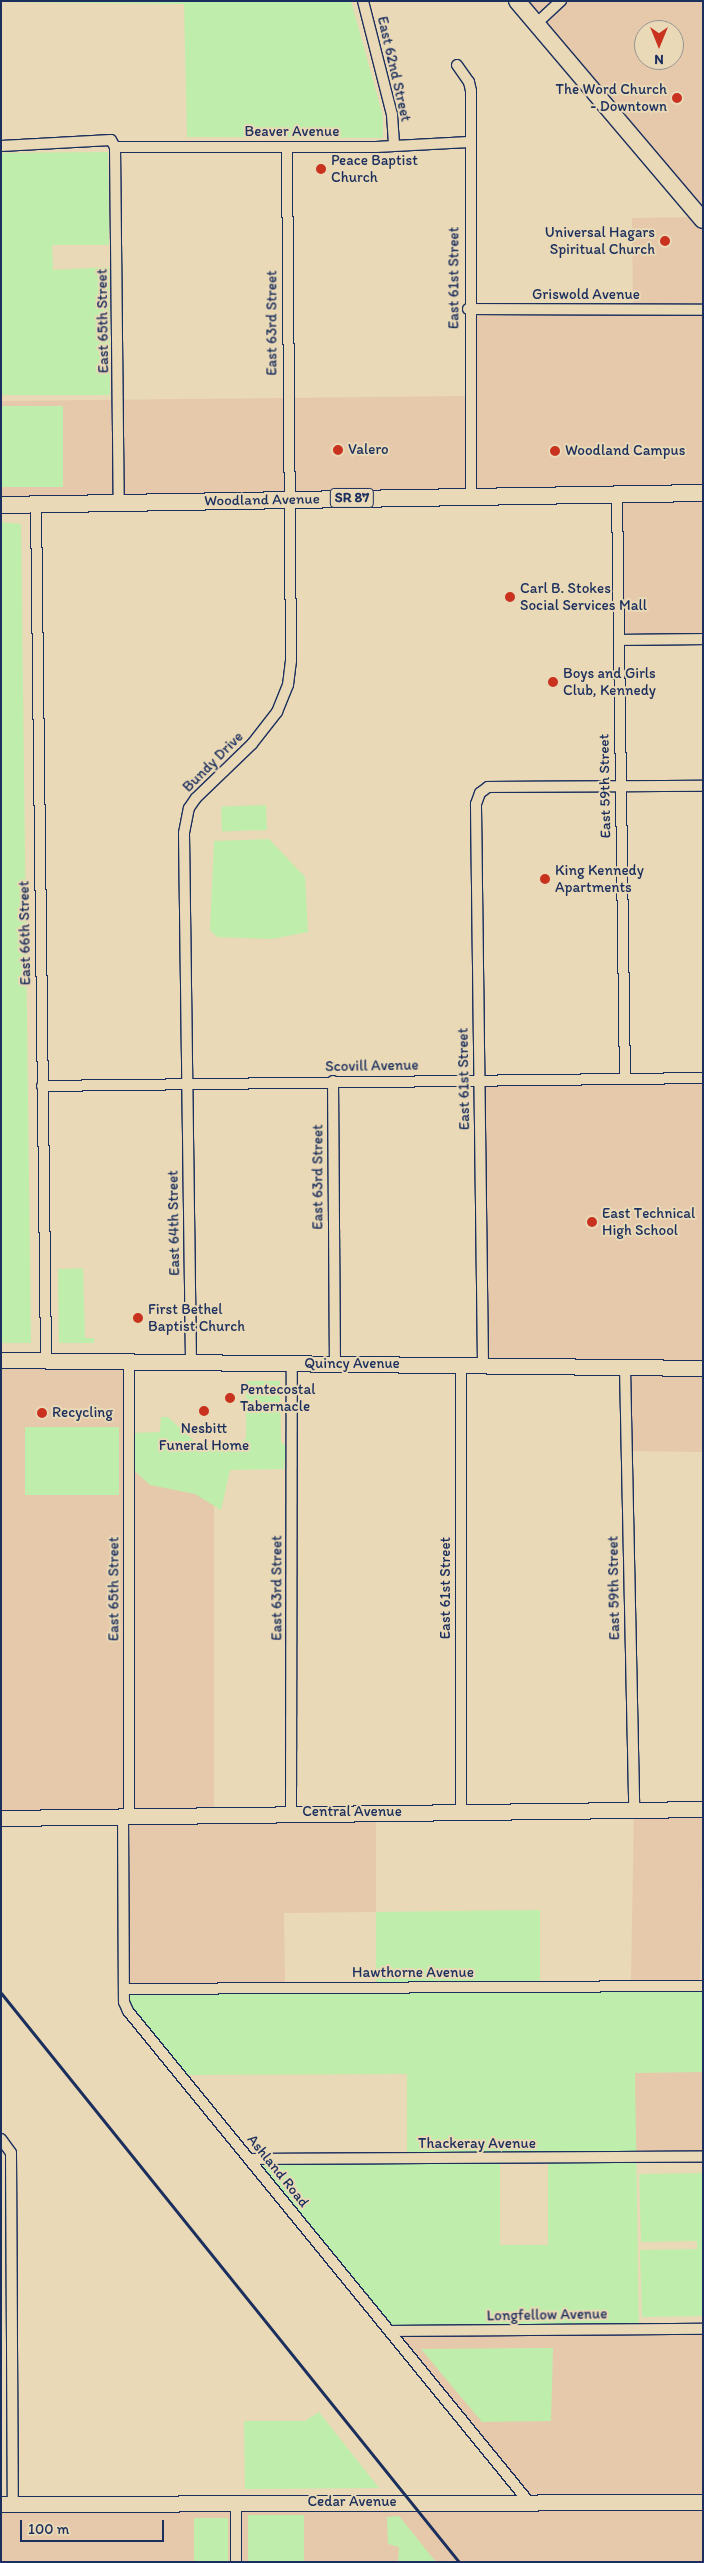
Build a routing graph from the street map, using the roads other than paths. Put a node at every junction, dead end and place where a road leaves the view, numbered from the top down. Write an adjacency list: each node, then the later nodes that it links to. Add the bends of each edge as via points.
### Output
1 (363, 1): 8 (street, East 62nd Street, via 392,115)
2 (517, 1): 4 (main road)
3 (562, 1): 4 (street)
4 (536, 23): 11 (main road)
5 (457, 66): 6 (street, East 61st Street, via 469,82 471,91)
6 (469, 142): 8 (street, Beaver Avenue); 12 (street, East 61st Street)
7 (113, 143): 9 (street, Beaver Avenue); 10 (street, Beaver Avenue); 18 (street, East 65th Street)
8 (394, 144): 10 (street, Beaver Avenue)
9 (1, 146)
10 (286, 147): 17 (street, East 63rd Street)
11 (703, 220)
12 (468, 309): 13 (street, Griswold Avenue); 16 (street, East 61st Street)
13 (703, 310)
14 (703, 493): 15 (main road, Woodland Avenue / SR 87)
15 (617, 494): 16 (main road, Woodland Avenue / SR 87); 22 (street, East 59th Street)
16 (471, 495): 17 (main road, Woodland Avenue / SR 87)
17 (291, 499): 18 (main road, Woodland Avenue / SR 87); 29 (street, Bundy Drive, via 292,660 288,685 277,712 266,728 189,808 184,833)
18 (119, 503): 19 (main road, Woodland Avenue / SR 87)
19 (36, 504): 20 (main road, Woodland Avenue / SR 87); 30 (street, East 66th Street)
20 (1, 505)
21 (703, 639): 22 (street)
22 (620, 640): 23 (street, East 59th Street)
23 (620, 785): 24 (street); 25 (street, East 59th Street); 27 (street, East 61st Street, via 488,788 480,793 476,804)
24 (703, 786)
25 (625, 1078): 26 (street, Scovill Avenue); 27 (street, Scovill Avenue)
26 (703, 1078)
27 (479, 1079): 28 (street, Scovill Avenue); 38 (street, East 61st Street)
28 (333, 1081): 29 (street, Scovill Avenue); 36 (street, East 63rd Street)
29 (187, 1084): 30 (street, Scovill Avenue); 34 (street, East 64th Street)
30 (42, 1086): 32 (street, East 66th Street)
31 (1, 1360): 32 (street, Quincy Avenue)
32 (46, 1361): 33 (street, Quincy Avenue)
33 (129, 1361): 34 (street, Quincy Avenue); 45 (street, East 65th Street)
34 (191, 1362): 35 (street, Quincy Avenue)
35 (292, 1363): 36 (street, Quincy Avenue); 44 (street, East 63rd Street)
36 (335, 1363): 37 (street, Quincy Avenue)
37 (460, 1364): 38 (street, Quincy Avenue); 43 (street, East 61st Street)
38 (483, 1364): 39 (street, Quincy Avenue)
39 (625, 1367): 40 (street, Quincy Avenue); 41 (street, East 59th Street)
40 (703, 1368)
41 (634, 1808): 42 (street, Central Avenue); 43 (street, Central Avenue)
42 (703, 1809)
43 (461, 1811): 44 (street, Central Avenue)
44 (291, 1812): 45 (street, Central Avenue)
45 (126, 1817): 46 (street, Central Avenue); 48 (street, Ashland Road)
46 (1, 1818)
47 (703, 1986): 48 (street, Hawthorne Avenue)
48 (124, 1989): 51 (street, Ashland Road, via 128,2011)
49 (1, 2139): 57 (street, via 11,2153)
50 (703, 2157): 51 (street, Thackeray Avenue)
51 (251, 2160): 53 (street, Ashland Road)
52 (703, 2329): 53 (street, Longfellow Avenue)
53 (392, 2331): 54 (street, Ashland Road, via 461,2422)
54 (528, 2501): 55 (street, Cedar Avenue); 56 (street, Cedar Avenue)
55 (236, 2502): 57 (street, Cedar Avenue); 58 (street)
56 (703, 2502)
57 (7, 2504)
58 (236, 2562)

